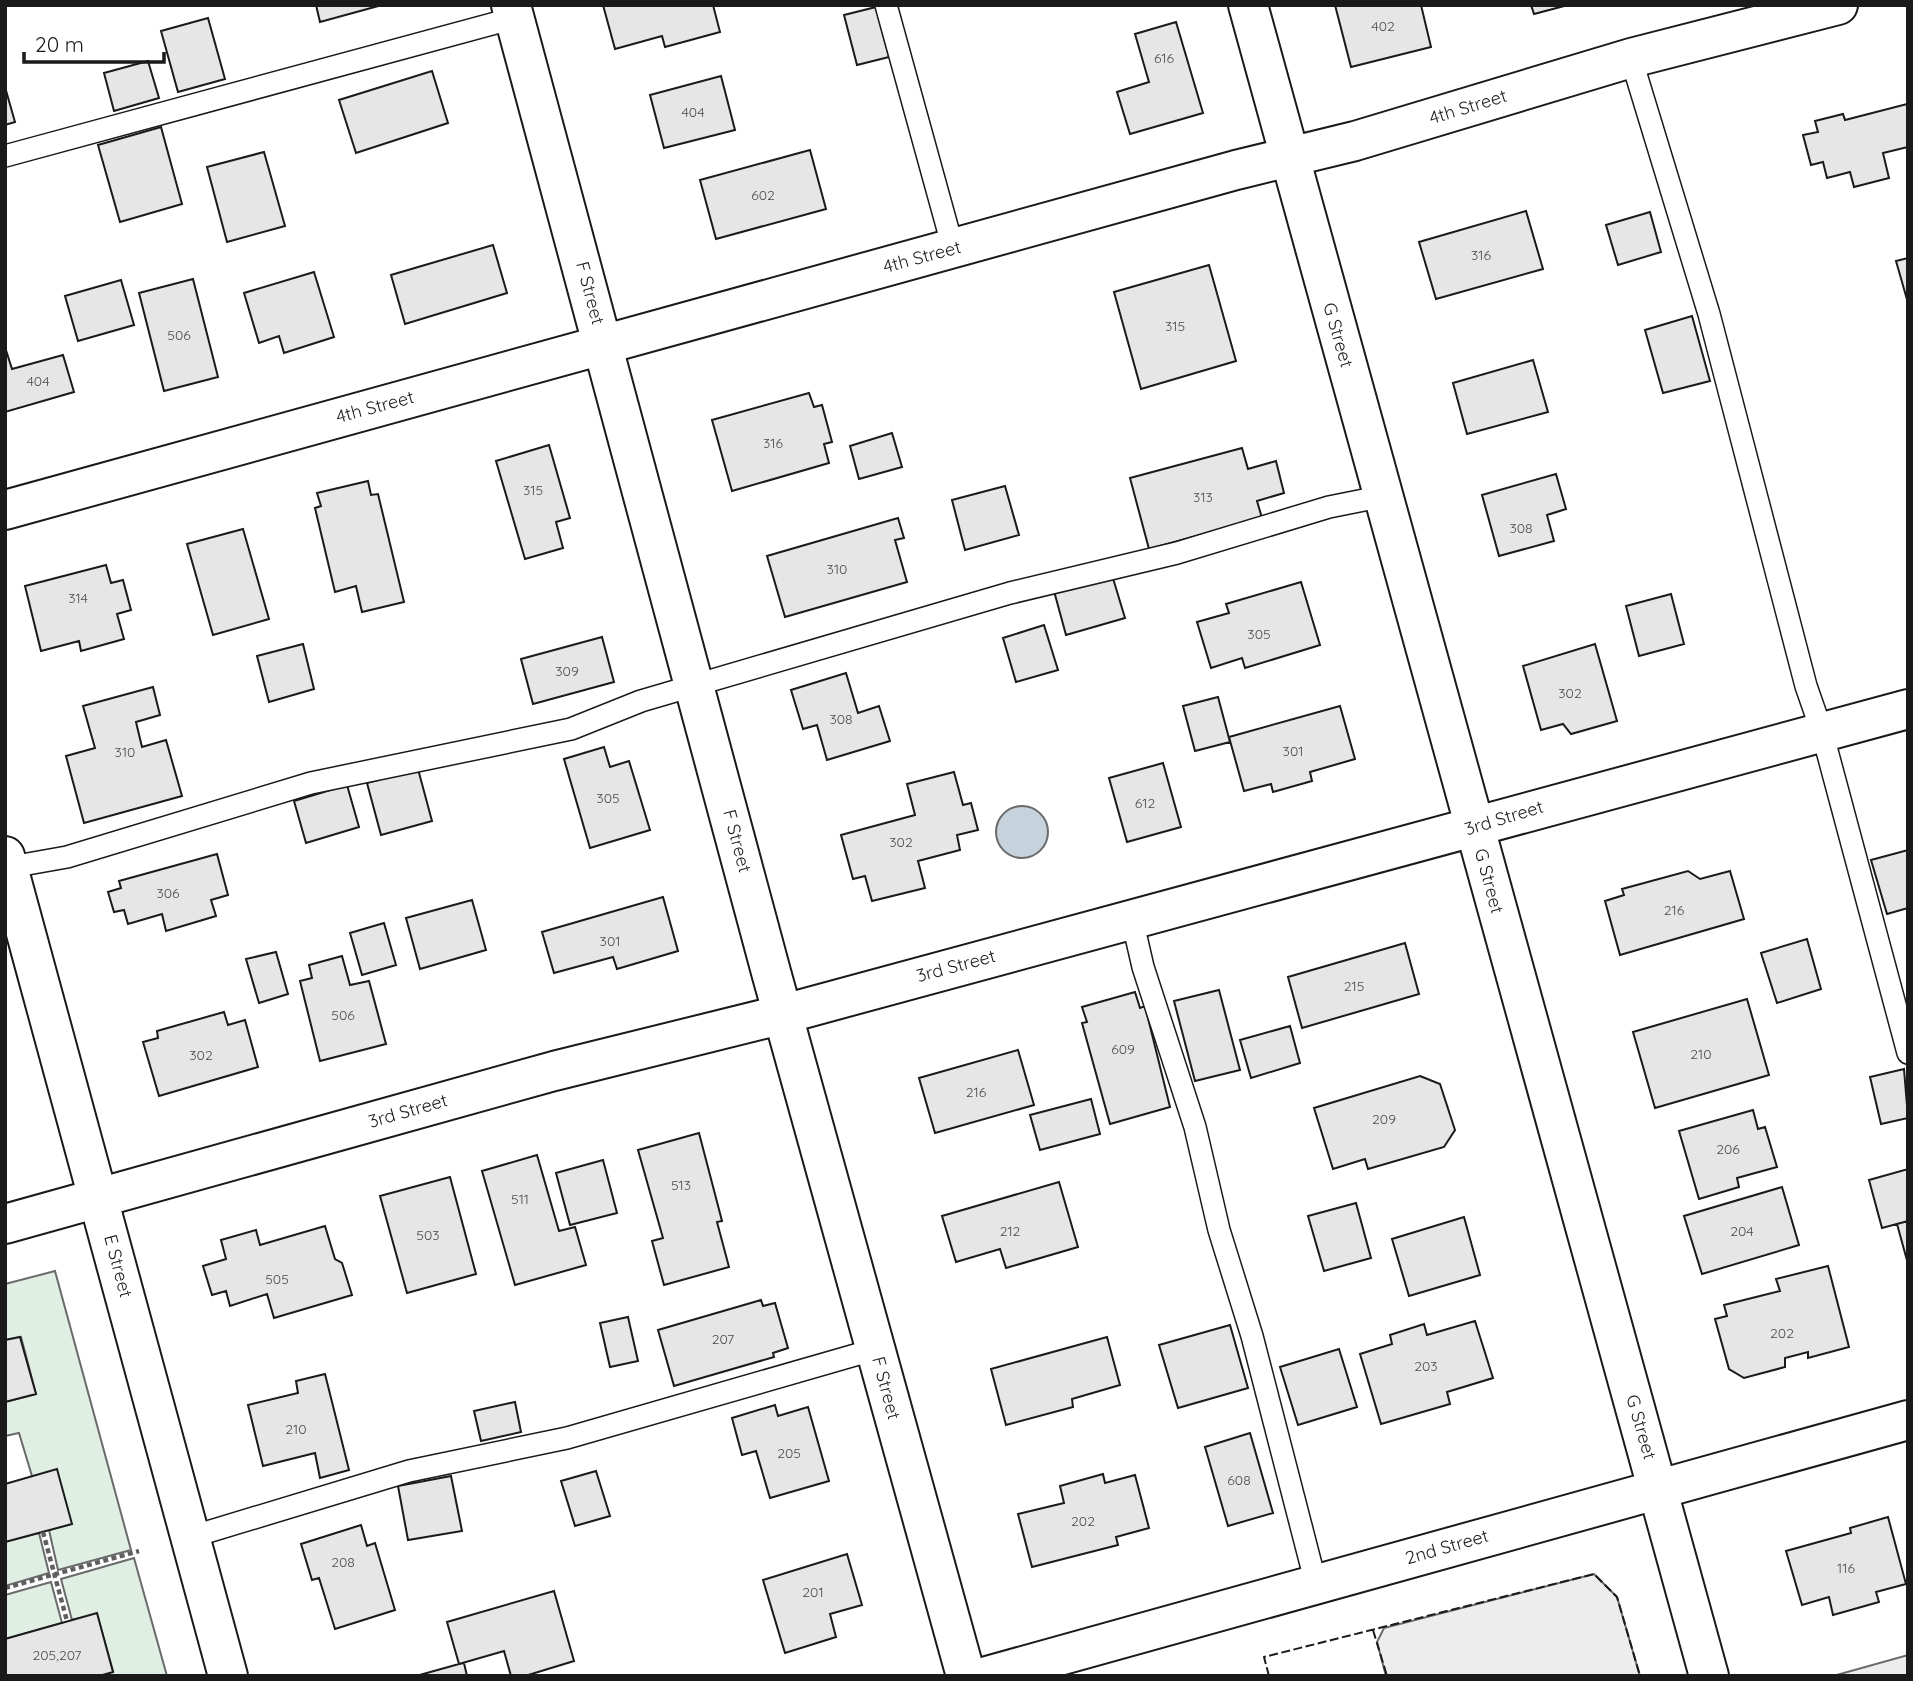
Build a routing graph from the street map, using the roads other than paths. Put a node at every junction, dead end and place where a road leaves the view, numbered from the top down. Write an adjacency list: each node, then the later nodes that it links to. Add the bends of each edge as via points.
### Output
1 (886, 5): 8 (lane)
2 (1248, 5): 7 (street, G Street)
3 (1838, 5): 5 (street, 4th Street)
4 (513, 11): 6 (lane); 9 (street, F Street)
5 (1631, 58): 7 (street, 4th Street); 14 (lane, via 1709,314)
6 (5, 156)
7 (1289, 158): 8 (street, 4th Street); 10 (street, G Street)
8 (953, 248): 9 (street, 4th Street)
9 (604, 345): 11 (street, 4th Street); 12 (street, F Street)
10 (1384, 496): 12 (lane, via 1329,507 1177,553 1062,578); 15 (street, G Street)
11 (5, 510)
12 (695, 684): 16 (lane, via 570,729 311,783 67,857); 18 (street, F Street)
13 (1908, 709): 14 (street, 3rd Street)
14 (1822, 732): 15 (street, 3rd Street, via 1552,803); 19 (lane)
15 (1475, 828): 17 (street, 3rd Street); 24 (street, G Street)
16 (6, 864): 20 (street, E Street)
17 (1132, 919): 18 (street, 3rd Street); 26 (lane, via 1195,1127)
18 (784, 1014): 20 (street, 3rd Street, via 554,1071); 22 (street, F Street)
19 (1908, 1053)
20 (100, 1198): 21 (street, 3rd Street); 25 (street, E Street)
21 (5, 1224)
22 (876, 1349): 25 (lane, via 567,1438 410,1471); 28 (street, F Street)
23 (1908, 1420): 24 (street, 2nd Street)
24 (1658, 1488): 26 (street, 2nd Street); 30 (street, G Street)
25 (191, 1537): 27 (street, E Street)
26 (1316, 1584): 29 (street, 2nd Street)
27 (228, 1676)
28 (966, 1676)
29 (987, 1676)
30 (1709, 1676)

